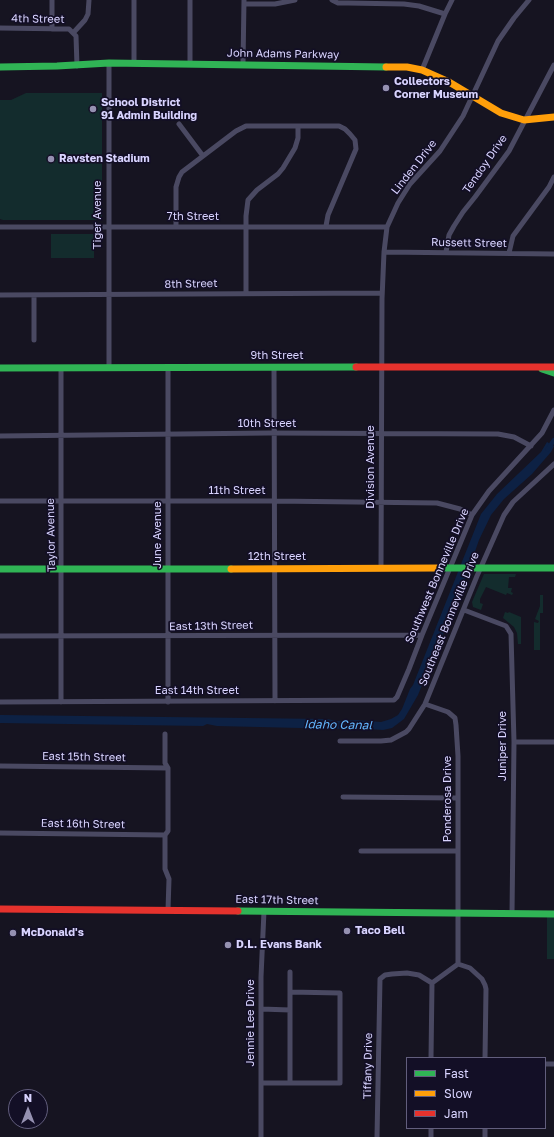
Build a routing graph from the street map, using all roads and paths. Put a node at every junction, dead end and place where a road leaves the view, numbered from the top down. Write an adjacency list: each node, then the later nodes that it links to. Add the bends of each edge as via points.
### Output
1 (52, 0): 12 (street)
2 (90, 0): 13 (street, via 88,14)
3 (134, 0): 15 (street)
4 (190, 0): 16 (street)
5 (294, 0): 9 (street, via 275,4)
6 (332, 0): 10 (street, via 338,3 404,4)
7 (452, 0): 10 (street)
8 (529, 0): 22 (street, Linden Drive, via 498,41)
9 (244, 2): 17 (street)
10 (445, 14): 21 (street)
11 (0, 28): 12 (street, 4th Street)
12 (52, 29): 13 (street, 4th Street, via 69,29)
13 (74, 33): 20 (street, via 77,41)
14 (109, 63): 15 (street, John Adams Parkway); 20 (street, John Adams Parkway); 32 (street, Tiger Avenue)
15 (134, 63): 16 (street, John Adams Parkway)
16 (190, 64): 17 (street, John Adams Parkway)
17 (243, 64): 21 (street, John Adams Parkway, via 383,66)
18 (554, 65): 24 (street, Tendoy Drive)
19 (0, 66): 20 (street, John Adams Parkway)
20 (77, 66)
21 (422, 70): 22 (street, John Adams Parkway)
22 (473, 96): 24 (street, John Adams Parkway, via 501,113); 34 (street, Linden Drive, via 448,140 410,184)
23 (554, 117): 24 (street, John Adams Parkway)
24 (524, 120): 36 (street, Tendoy Drive, via 509,151 459,217 449,236)
25 (179, 124): 27 (street)
26 (298, 126): 27 (street, via 246,126); 29 (street, via 295,148 283,168 248,200); 30 (street, via 339,126 350,134 356,144 355,153 328,215)
27 (203, 156): 33 (street, via 178,177)
28 (554, 177): 37 (street, via 513,236)
29 (246, 226): 30 (street, 7th Street); 33 (street, 7th Street); 39 (street)
30 (326, 226): 34 (street, 7th Street)
31 (0, 227): 32 (street, 7th Street)
32 (108, 227): 33 (street, 7th Street); 43 (street, Tiger Avenue)
33 (176, 227)
34 (387, 227): 35 (street, Linden Drive)
35 (384, 252): 36 (street, Russett Street); 40 (street, Linden Drive)
36 (446, 252): 37 (street, Russett Street)
37 (509, 253): 38 (street, Russett Street)
38 (554, 254)
39 (246, 293): 40 (street, 8th Street); 43 (street, 8th Street)
40 (382, 293): 46 (street, Linden Drive)
41 (0, 295): 42 (street, 8th Street)
42 (34, 295): 43 (street, 8th Street); 44 (street)
43 (108, 295): 51 (street, Tiger Avenue)
44 (34, 340)
45 (274, 367): 46 (street, 9th Street); 52 (street, 9th Street); 56 (street)
46 (381, 367): 47 (street, 9th Street); 57 (street, Division Avenue)
47 (538, 367): 48 (street, 9th Street); 53 (street)
48 (554, 367)
49 (0, 368): 50 (street, 9th Street)
50 (61, 368): 51 (street, 9th Street); 58 (street, Taylor Avenue)
51 (108, 368): 52 (street, 9th Street)
52 (168, 368): 55 (street, June Avenue)
53 (554, 373)
54 (554, 410): 60 (street, Southwest Bonneville Drive, via 542,433)
55 (168, 434): 56 (street, 10th Street); 58 (street, 10th Street); 66 (street, June Avenue)
56 (275, 434): 57 (street, 10th Street); 67 (street)
57 (380, 434): 60 (street, 10th Street, via 498,434 514,437); 68 (street, Division Avenue)
58 (60, 435): 59 (street, 10th Street); 65 (street, Taylor Avenue)
59 (0, 436)
60 (531, 446): 69 (street, Southwest Bonneville Drive, via 489,491)
61 (554, 464): 62 (street, Southeast Bonneville Drive)
62 (550, 468): 63 (street); 72 (street, Southeast Bonneville Drive, via 508,508)
63 (554, 473)
64 (0, 501): 65 (street, 11th Street)
65 (60, 501): 66 (street, 11th Street); 75 (street, Taylor Avenue)
66 (167, 501): 67 (street, 11th Street); 76 (street, June Avenue)
67 (274, 501): 68 (street, 11th Street); 77 (street)
68 (381, 502): 69 (street, 11th Street, via 437,503); 70 (street, Division Avenue)
69 (472, 515): 71 (street, Southwest Bonneville Drive)
70 (381, 568): 71 (street, 12th Street); 77 (street, 12th Street)
71 (453, 568): 72 (street, 12th Street); 80 (street, Southwest Bonneville Drive)
72 (480, 568): 73 (street, 12th Street); 78 (street, Southeast Bonneville Drive)
73 (554, 568)
74 (0, 569): 75 (street, 12th Street)
75 (61, 569): 76 (street, 12th Street); 82 (street, Taylor Avenue)
76 (168, 569): 77 (street, 12th Street); 83 (street, June Avenue)
77 (275, 569): 79 (street)
78 (464, 610): 89 (street, Southeast Bonneville Drive); 92 (street, Juniper Drive, via 506,626 511,634)
79 (275, 635): 80 (street, East 13th Street); 83 (street, East 13th Street); 85 (street)
80 (422, 635): 84 (street, Southwest Bonneville Drive)
81 (0, 636): 82 (street, East 13th Street)
82 (61, 636): 83 (street, East 13th Street); 87 (street, Taylor Avenue)
83 (168, 636): 88 (street, June Avenue)
84 (394, 700): 85 (street, East 14th Street)
85 (275, 701): 88 (street, East 14th Street)
86 (0, 702): 87 (street, East 14th Street)
87 (62, 702): 88 (street, East 14th Street)
88 (168, 702)
89 (425, 704): 91 (street, Southeast Bonneville Drive, via 409,729 391,740); 97 (street, Ponderosa Drive, via 448,712 455,718 458,756)
90 (165, 734): 95 (street, via 165,763)
91 (340, 741)
92 (514, 742): 93 (street); 106 (street, Juniper Drive)
93 (554, 742)
94 (0, 766): 95 (street, East 15th Street)
95 (168, 768): 99 (street, via 168,831)
96 (343, 796): 97 (street)
97 (457, 798): 101 (street, Ponderosa Drive)
98 (0, 833): 99 (street, East 16th Street)
99 (165, 835): 103 (street, via 165,869 169,879)
100 (361, 851): 101 (street)
101 (458, 851): 105 (street, Ponderosa Drive)
102 (0, 908): 103 (street, East 17th Street)
103 (168, 910): 104 (street, East 17th Street)
104 (264, 911): 105 (street, East 17th Street); 112 (street, Jennie Lee Drive)
105 (458, 913): 106 (street, East 17th Street); 108 (street, Ponderosa Drive)
106 (512, 914): 107 (street, East 17th Street)
107 (554, 914)
108 (458, 964): 110 (street); 115 (street, via 474,971 482,979 486,989)
109 (290, 972): 111 (street)
110 (432, 983): 114 (street); 119 (street, Tiffany Drive, via 419,975 407,973 392,974 380,979)
111 (290, 992): 113 (street); 117 (street, via 340,993 340,1083)
112 (261, 1009): 113 (street); 116 (street, Jennie Lee Drive)
113 (290, 1010): 117 (street)
114 (431, 1057)
115 (485, 1057)
116 (261, 1083): 117 (street); 118 (street, Jennie Lee Drive)
117 (290, 1083)
118 (261, 1136)
119 (377, 1137)

